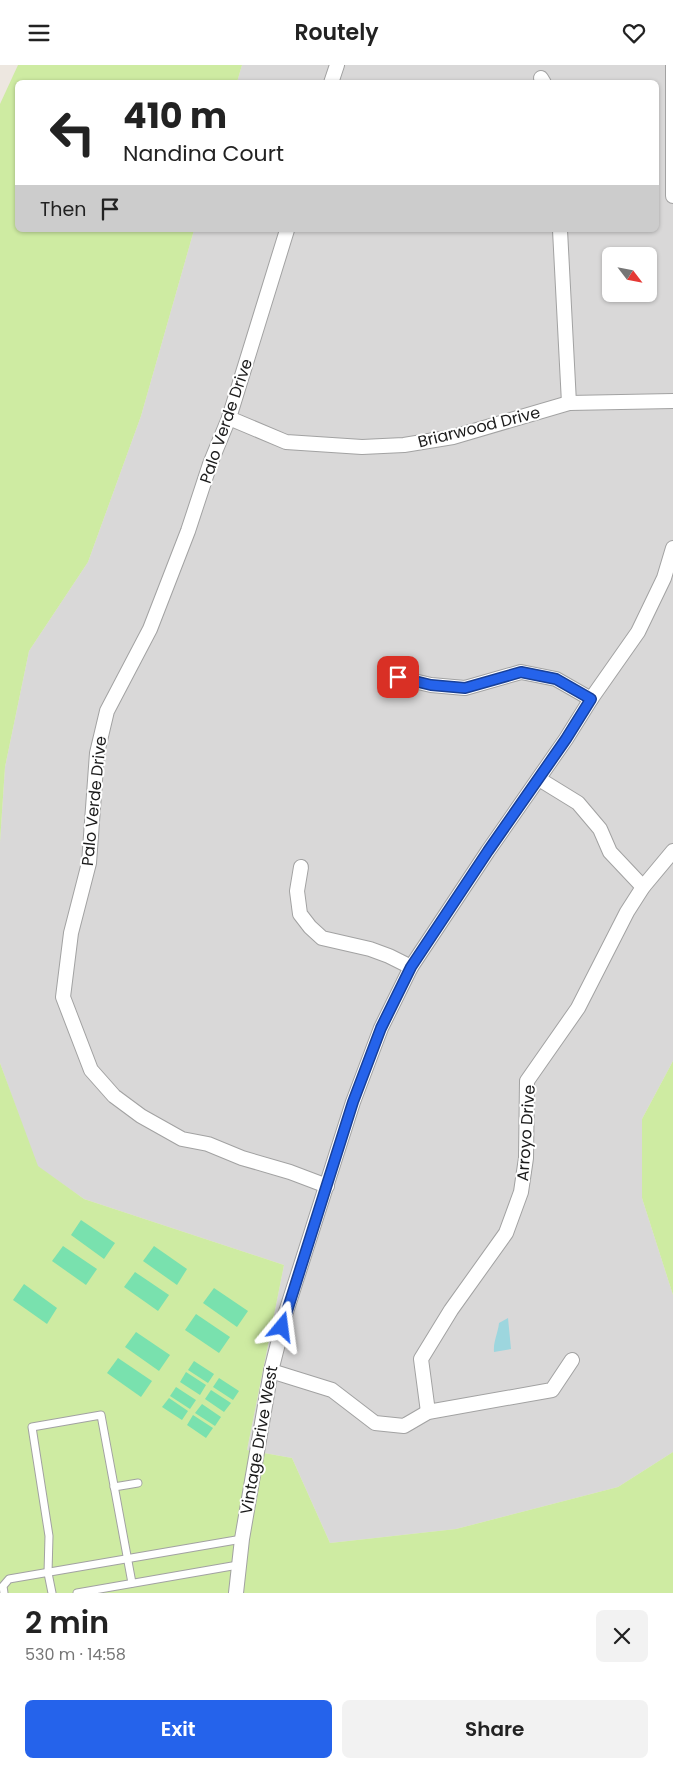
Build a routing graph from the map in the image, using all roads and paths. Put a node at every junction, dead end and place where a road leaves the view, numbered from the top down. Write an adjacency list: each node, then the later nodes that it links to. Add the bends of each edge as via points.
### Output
1 (337, 65): 3 (street)
2 (673, 65): 4 (street)
3 (332, 80)
4 (673, 196)
5 (286, 232): 9 (street, Palo Verde Drive)
6 (560, 232): 8 (street)
7 (673, 401): 8 (street, Briarwood Drive)
8 (568, 403): 9 (street, Briarwood Drive, via 453,437 404,445 362,447 286,442)
9 (229, 418): 18 (street, Palo Verde Drive, via 150,629 107,711 96,753 89,863 71,933 63,997 91,1069 114,1097 182,1139 208,1144)
10 (673, 548): 12 (street, Vintage Drive West, via 664,578 638,631)
11 (388, 675): 12 (street, via 431,685 465,688 521,672 556,679)
12 (591, 699): 13 (street, Vintage Drive West)
13 (539, 779): 16 (street, via 578,803 600,829 610,852); 17 (street, Vintage Drive West)
14 (673, 851): 16 (street, Arroyo Drive)
15 (301, 867): 17 (street, via 297,891 300,914 322,939 370,949)
16 (643, 887): 21 (street, Arroyo Drive, via 578,1008 528,1081 526,1158 521,1192 506,1233 451,1310 421,1359)
17 (411, 967): 18 (street, Vintage Drive West, via 381,1028 353,1102)
18 (327, 1186): 20 (street, Vintage Drive West, via 286,1312)
19 (572, 1360): 21 (street, via 552,1390)
20 (271, 1371): 21 (street, via 332,1390 375,1423 404,1426); 24 (street, Vintage Drive West)
21 (428, 1412)
22 (138, 1483): 23 (lane)
23 (114, 1487): 25 (lane); 27 (lane, via 101,1415 32,1427 50,1536)
24 (242, 1539): 25 (lane); 26 (street, Vintage Drive West)
25 (126, 1560): 27 (lane); 28 (lane)
26 (238, 1565): 28 (lane); 32 (street, Vintage Drive West)
27 (48, 1573): 29 (lane, via 9,1579 3,1586); 30 (lane)
28 (132, 1583): 31 (lane)
29 (4, 1593)
30 (52, 1593)
31 (77, 1593)
32 (236, 1593)

